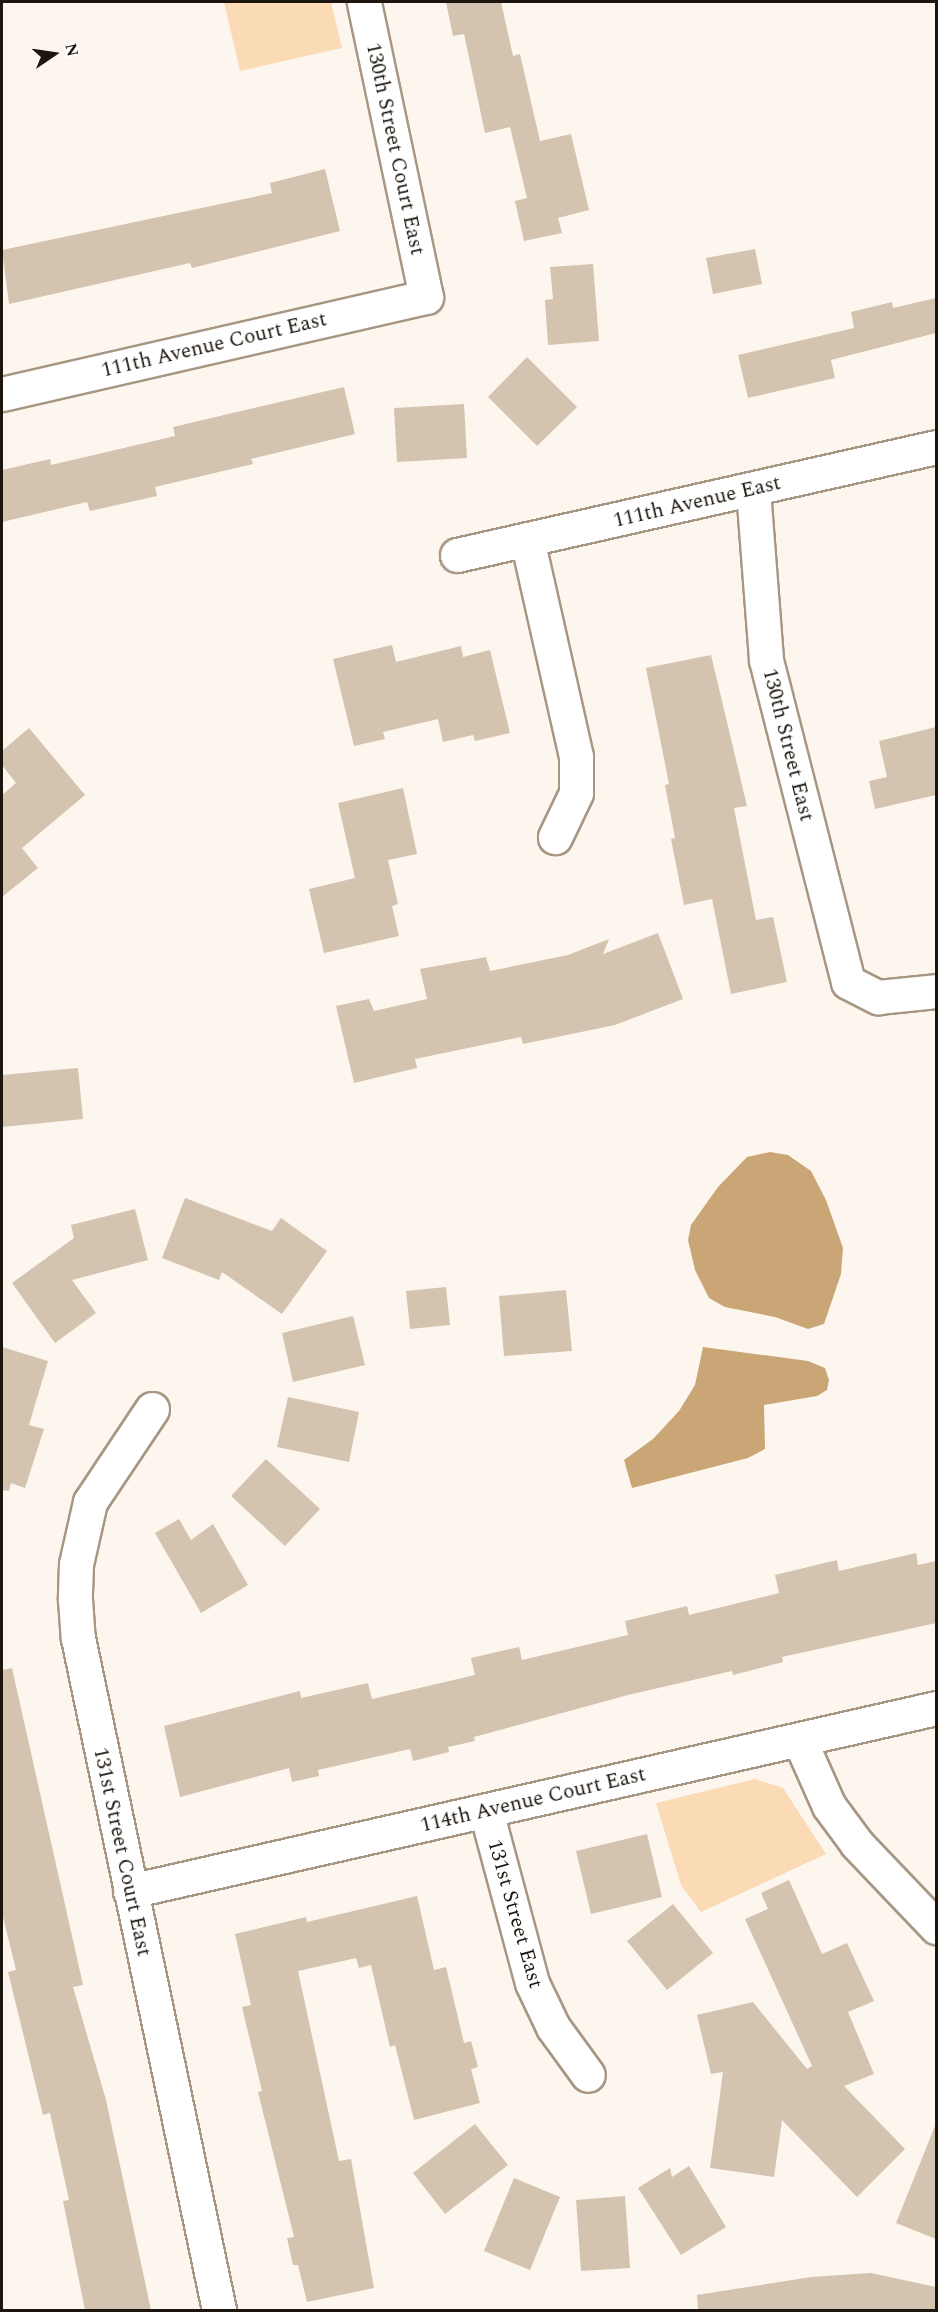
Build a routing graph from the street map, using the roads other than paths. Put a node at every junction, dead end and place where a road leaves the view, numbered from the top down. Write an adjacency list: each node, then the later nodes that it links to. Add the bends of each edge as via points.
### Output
1 (364, 2): 2 (street, 130th Street Court East)
2 (426, 297): 3 (street, 111th Avenue Court East)
3 (2, 394)
4 (936, 447): 5 (street, 111th Avenue East)
5 (753, 490): 6 (street, 111th Avenue East); 9 (street, 130th Street East, via 766,660 848,982 878,997)
6 (527, 539): 7 (street, 111th Avenue East); 8 (street, via 576,756 576,794)
7 (457, 555)
8 (555, 837)
9 (936, 992)
10 (153, 1409): 14 (street, 131st Street Court East, via 90,1502 80,1542 75,1599 78,1638)
11 (936, 1708): 12 (street, 114th Avenue Court East)
12 (800, 1741): 13 (street, 114th Avenue Court East); 15 (street, via 829,1806)
13 (486, 1811): 14 (street, 114th Avenue Court East); 16 (street, 131st Street East, via 532,1983 553,2026)
14 (130, 1891): 17 (street, 131st Street Court East)
15 (936, 1927)
16 (588, 2075)
17 (219, 2310)

